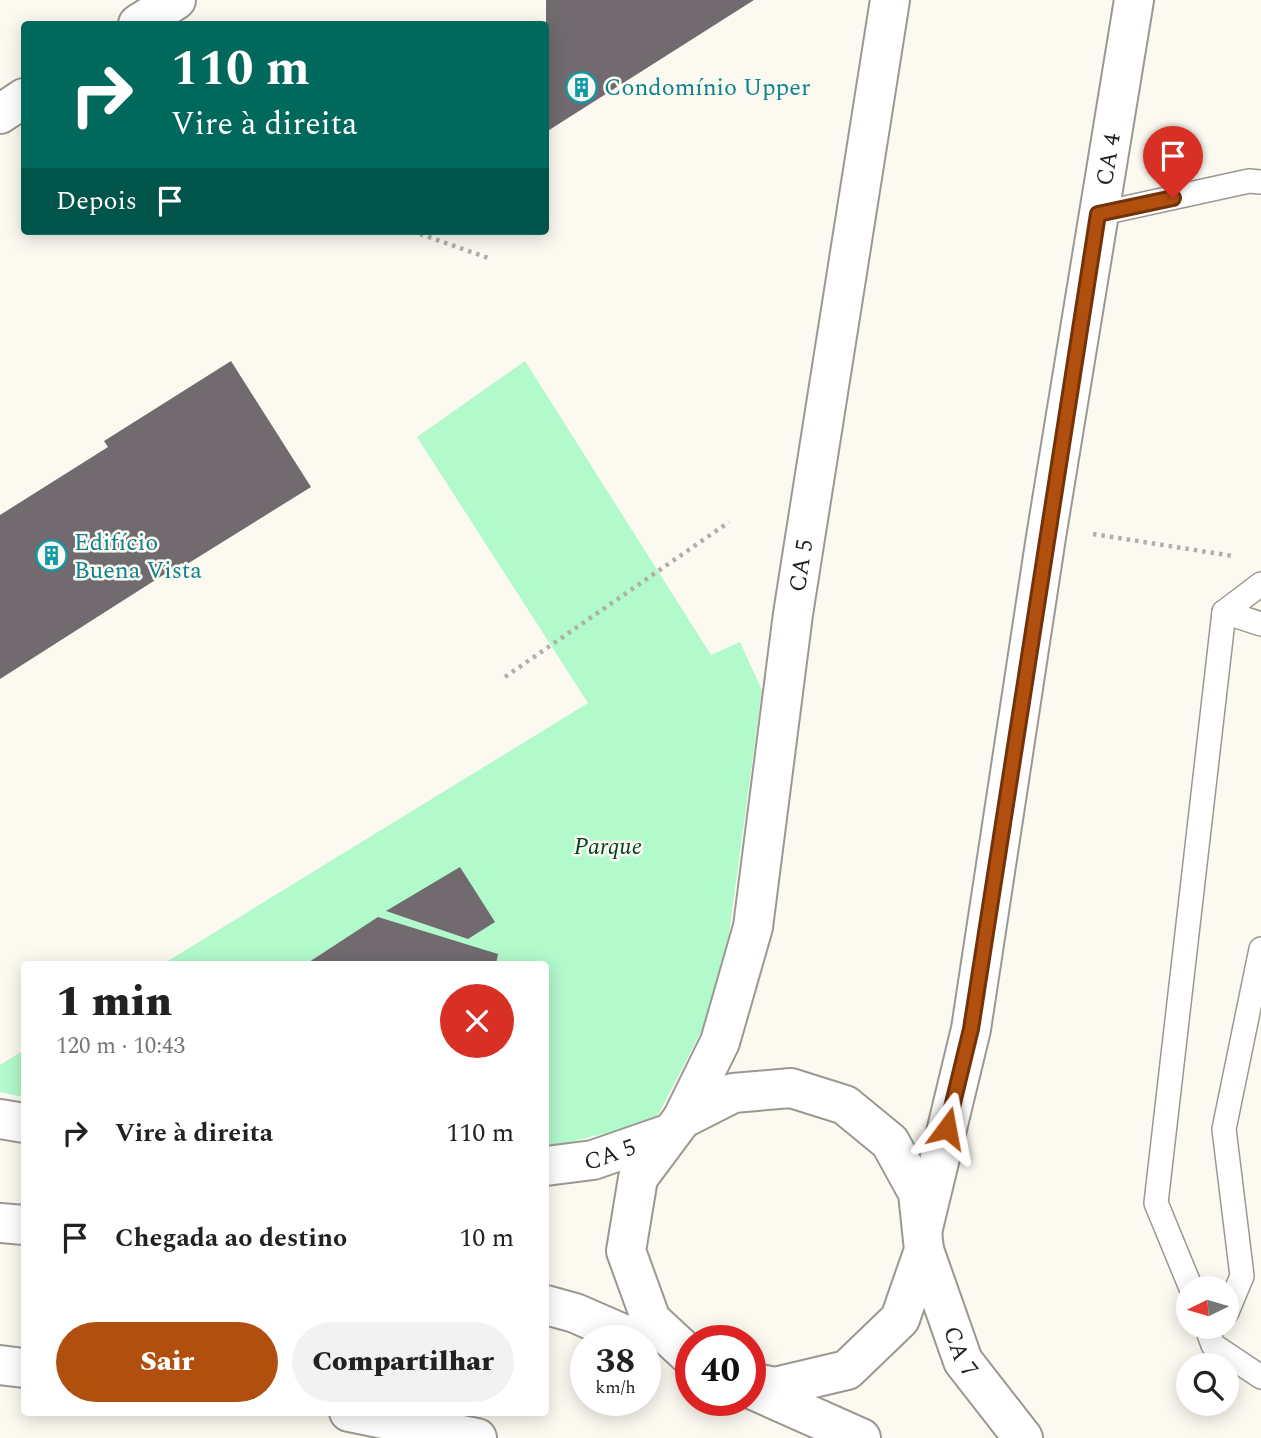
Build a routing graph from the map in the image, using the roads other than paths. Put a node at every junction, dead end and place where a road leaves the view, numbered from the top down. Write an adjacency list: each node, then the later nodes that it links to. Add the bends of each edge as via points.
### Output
1 (176, 0): 4 (street)
2 (890, 0): 15 (street, CA 5, via 793,614 753,927 720,1042)
3 (1134, 0): 8 (street, CA 4)
4 (143, 21)
5 (21, 100): 6 (street)
6 (0, 114)
7 (1261, 182): 8 (lane)
8 (1098, 214): 19 (street, CA 4, via 971,1029)
9 (1261, 584): 10 (lane)
10 (1224, 612): 11 (lane); 20 (lane, via 1156,1203)
11 (1261, 624)
12 (1261, 949): 21 (lane, via 1224,1129 1242,1276)
13 (0, 1119): 14 (street)
14 (21, 1122)
15 (677, 1126): 16 (street, CA 5, via 593,1160); 19 (street, CA 7, via 733,1093 791,1088 845,1105 890,1142 918,1193); 25 (street, via 638,1178 626,1251 651,1320)
16 (549, 1166)
17 (0, 1223): 18 (street)
18 (21, 1225)
19 (924, 1239): 29 (street, CA 4, via 900,1319 847,1370); 34 (street, CA 7, via 963,1361)
20 (1186, 1276)
21 (1239, 1283)
22 (549, 1306): 23 (street)
23 (603, 1325)
24 (1220, 1339): 28 (lane)
25 (675, 1342)
26 (0, 1365): 27 (street)
27 (21, 1368)
28 (1261, 1377)
29 (766, 1385)
30 (766, 1396): 33 (street)
31 (369, 1416): 32 (street)
32 (477, 1438)
33 (861, 1438)
34 (1023, 1438)

